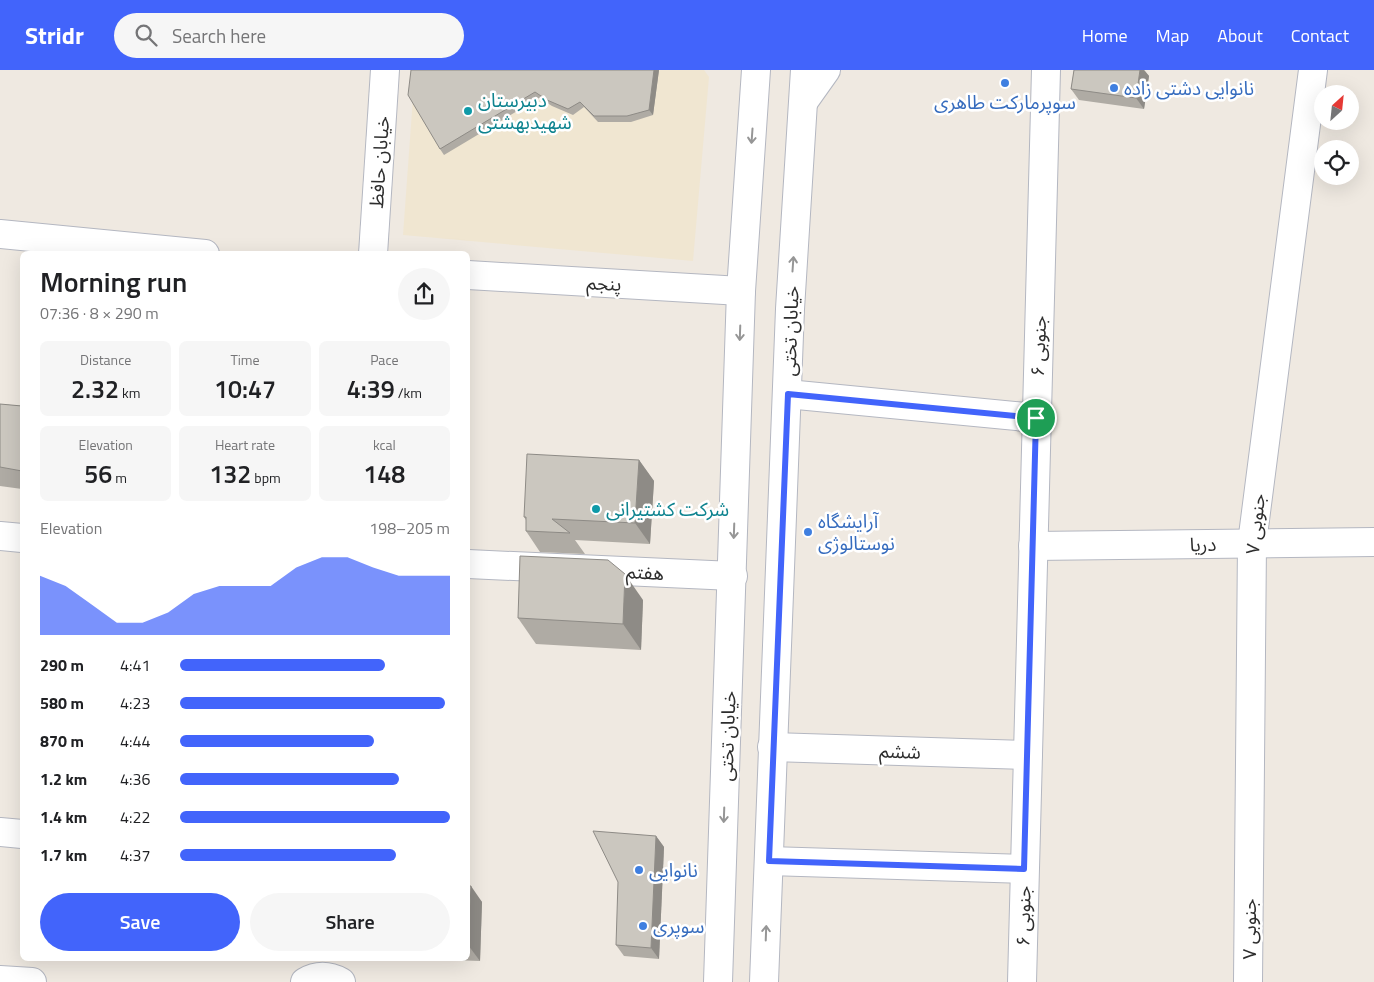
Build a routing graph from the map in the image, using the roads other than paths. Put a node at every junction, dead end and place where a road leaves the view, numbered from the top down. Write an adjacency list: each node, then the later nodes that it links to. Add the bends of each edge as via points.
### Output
1 (385, 70): 11 (street, خیابان حافظ)
2 (741, 70): 7 (street)
3 (804, 70): 8 (street, خیابان تختی)
4 (826, 70): 8 (street)
5 (1046, 70): 15 (street, ۶ جنوبی)
6 (1313, 70): 19 (street, ۷ جنوبی)
7 (756, 82): 13 (street, خیابان تختی, one-way to 13)
8 (804, 101): 14 (street, خیابان تختی, one-way to 8, via 790,309)
9 (0, 234): 10 (street)
10 (173, 251)
11 (373, 251)
12 (470, 275): 13 (street, پنجم)
13 (741, 291): 22 (street, خیابان تختی, one-way to 22)
14 (788, 394): 15 (street); 23 (street, خیابان تختی)
15 (1036, 418): 20 (street, ۶ جنوبی)
16 (0, 536): 17 (street)
17 (20, 538)
18 (1374, 542): 19 (street, دریا)
19 (1252, 543): 20 (street, دریا); 34 (street, ۷ جنوبی)
20 (1033, 546): 24 (street, ۶ جنوبی)
21 (470, 564): 22 (street, هفتم)
22 (732, 576): 31 (street, خیابان تختی, one-way to 31)
23 (772, 747): 24 (street, ششم); 27 (street, خیابان تختی)
24 (1028, 755): 28 (street, ۶ جنوبی)
25 (0, 832): 26 (street)
26 (20, 834)
27 (769, 861): 28 (street); 32 (street, خیابان تختی, one-way to 27)
28 (1024, 869): 33 (street, ۶ جنوبی)
29 (0, 980): 30 (street)
30 (32, 982)
31 (718, 982)
32 (764, 982)
33 (1022, 982)
34 (1248, 982)

